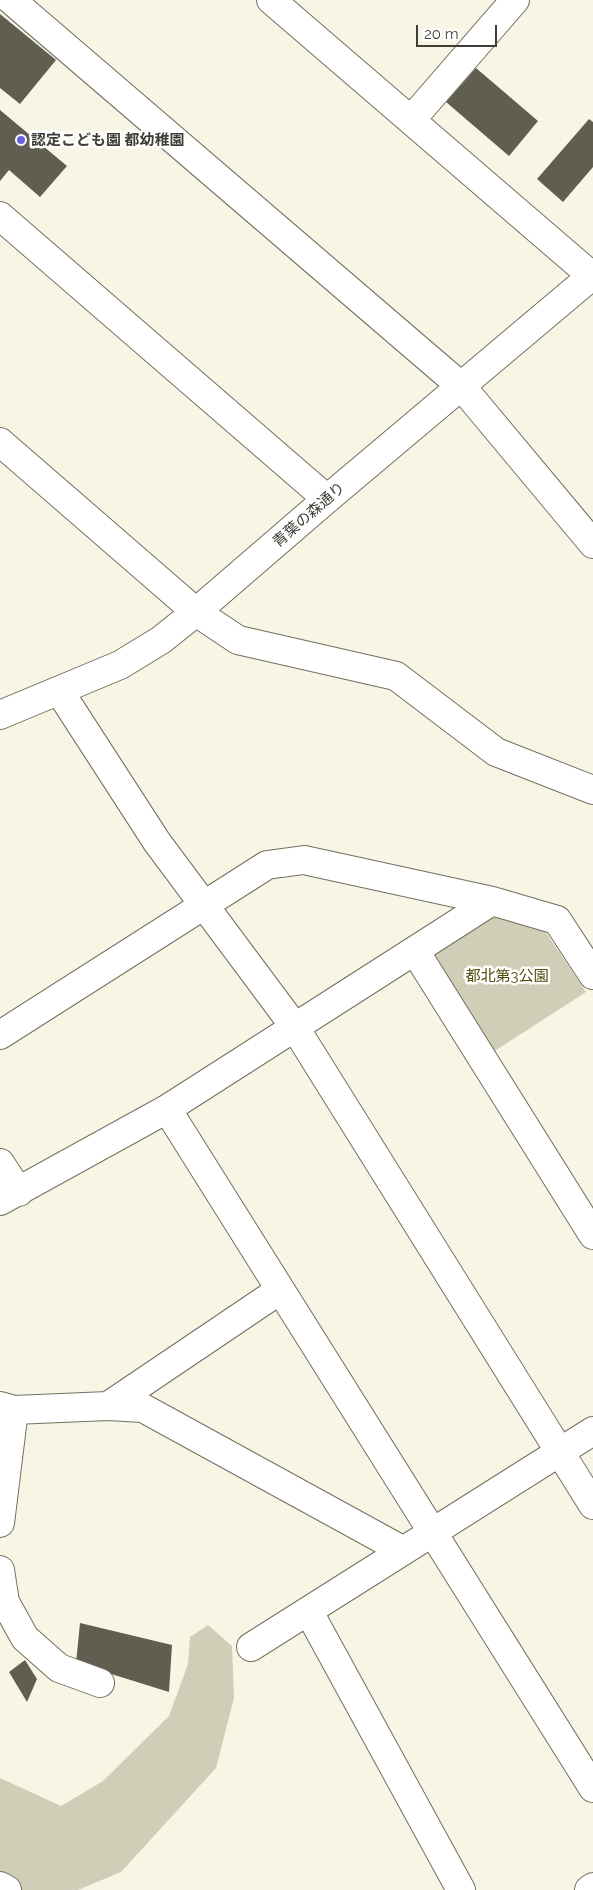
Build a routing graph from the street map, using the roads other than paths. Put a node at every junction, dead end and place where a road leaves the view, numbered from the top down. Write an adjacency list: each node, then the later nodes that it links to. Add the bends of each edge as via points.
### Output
1 (11, 0): 7 (street)
2 (271, 0): 4 (street)
3 (515, 0): 4 (street)
4 (410, 120): 6 (street)
5 (0, 216): 9 (street)
6 (593, 276): 7 (street, 青葉の森通り)
7 (462, 387): 9 (street, 青葉の森通り); 10 (street)
8 (0, 442): 11 (street)
9 (327, 499): 11 (street, 青葉の森通り)
10 (593, 544)
11 (196, 612): 12 (street, 青葉の森通り, via 161,640 120,665); 14 (street, via 238,640 396,676 496,752)
12 (60, 692): 13 (street, 青葉の森通り); 16 (street)
13 (0, 715)
14 (593, 790)
15 (492, 901): 16 (street, via 304,860 267,865); 17 (street); 18 (street, via 558,920)
16 (202, 905): 19 (street); 20 (street)
17 (416, 951): 19 (street); 24 (street)
18 (593, 975)
19 (294, 1026): 21 (street); 29 (street)
20 (0, 1035)
21 (167, 1109): 23 (street); 25 (street)
22 (0, 1163): 23 (street)
23 (9, 1196)
24 (593, 1235)
25 (280, 1290): 26 (street); 32 (street)
26 (108, 1406): 27 (street); 33 (street, via 143,1408)
27 (7, 1409): 31 (street)
28 (593, 1431): 29 (street)
29 (560, 1452): 30 (street); 32 (street)
30 (593, 1505)
31 (0, 1523)
32 (432, 1532): 33 (street); 38 (street)
33 (402, 1550): 35 (street)
34 (0, 1570): 37 (street, via 6,1602 25,1638 59,1668)
35 (309, 1612): 36 (street); 42 (street)
36 (251, 1647)
37 (100, 1684)
38 (593, 1788)
39 (0, 1886): 41 (street)
40 (593, 1887): 43 (street)
41 (7, 1890)
42 (462, 1890)
43 (589, 1890)

